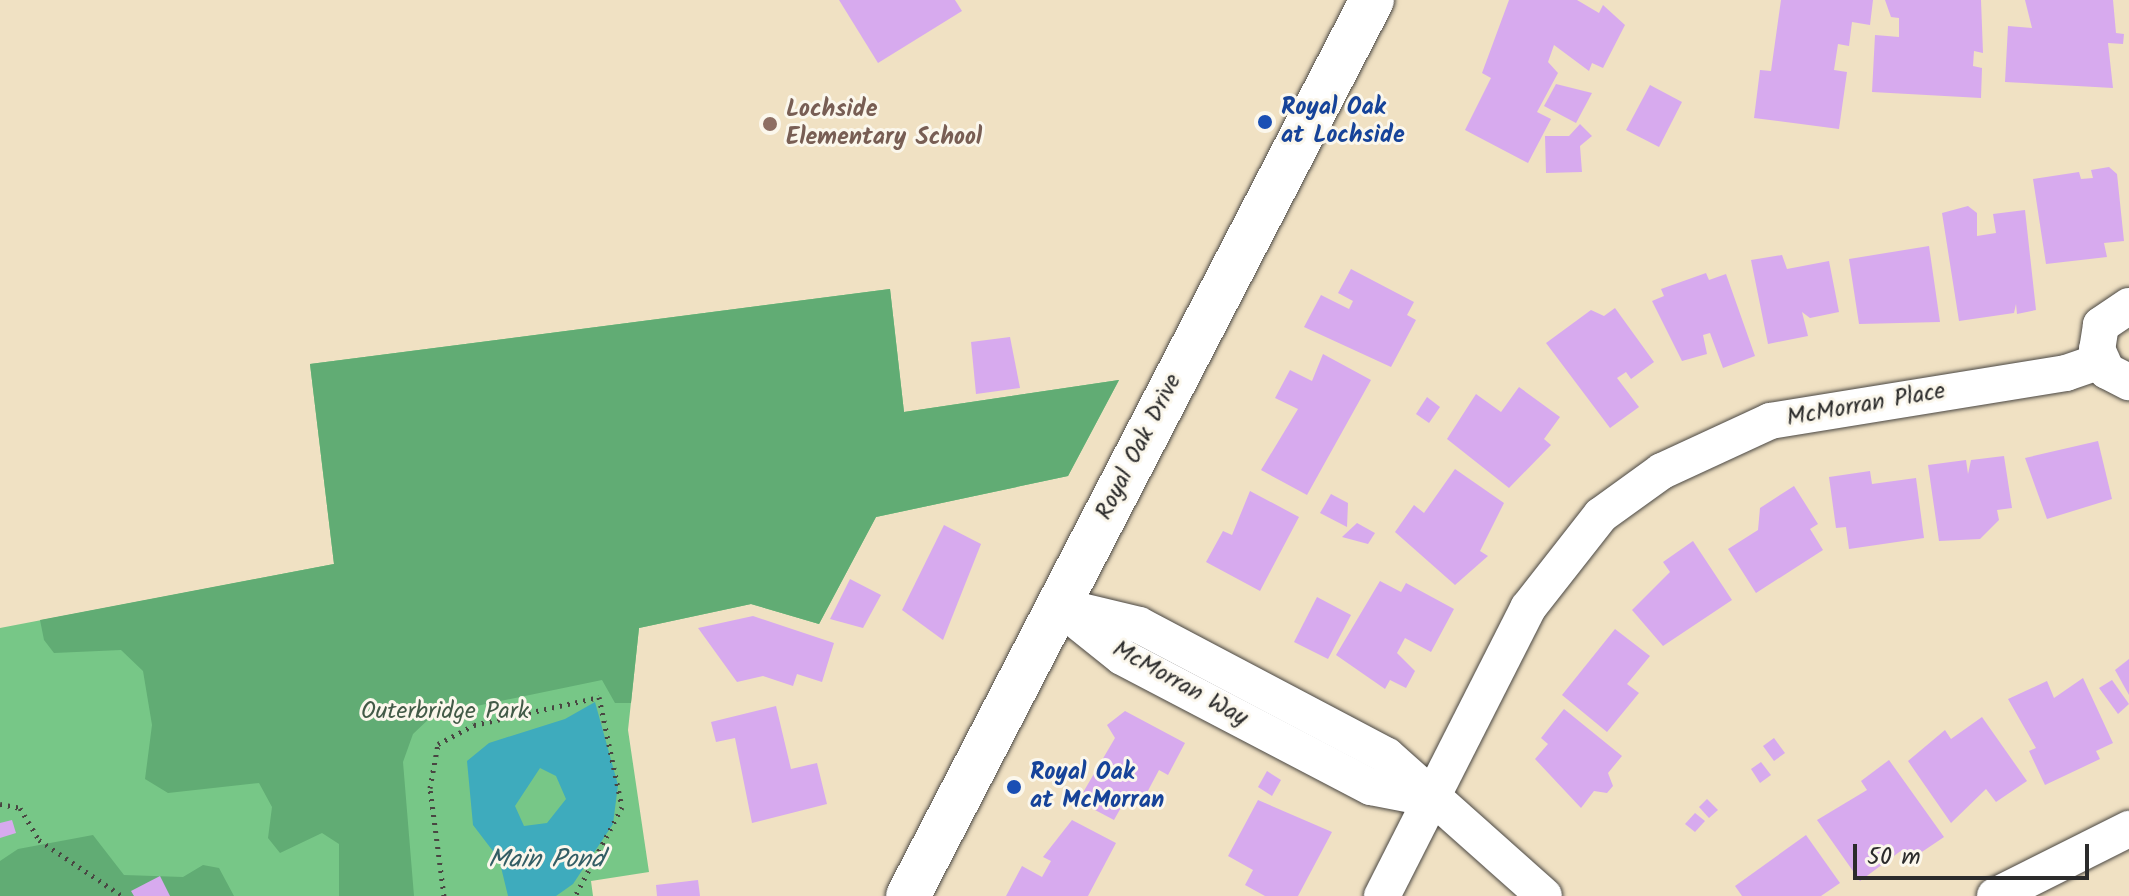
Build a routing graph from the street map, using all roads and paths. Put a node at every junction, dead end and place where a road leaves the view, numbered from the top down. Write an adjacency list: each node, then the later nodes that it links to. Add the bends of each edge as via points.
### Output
1 (1372, 0): 5 (main road, Royal Oak Drive)
2 (2129, 306): 3 (street, via 2101,325)
3 (2100, 361): 4 (street); 6 (street, McMorran Place, via 2066,373 1770,421 1662,471 1601,515 1561,559 1499,660)
4 (2129, 382)
5 (1060, 606): 6 (street, McMorran Way, via 1139,625 1387,756); 12 (main road, Royal Oak Drive)
6 (1433, 799): 13 (street, McMorran Place); 14 (street, McMorran Way)
7 (0, 804): 9 (path, via 20,808 39,840)
8 (2129, 829): 15 (street)
9 (122, 896)
10 (444, 896): 11 (path, via 434,827 432,757 445,738 593,699 622,780 622,807)
11 (575, 896)
12 (908, 896)
13 (1382, 896)
14 (1544, 896)
15 (1995, 896)

